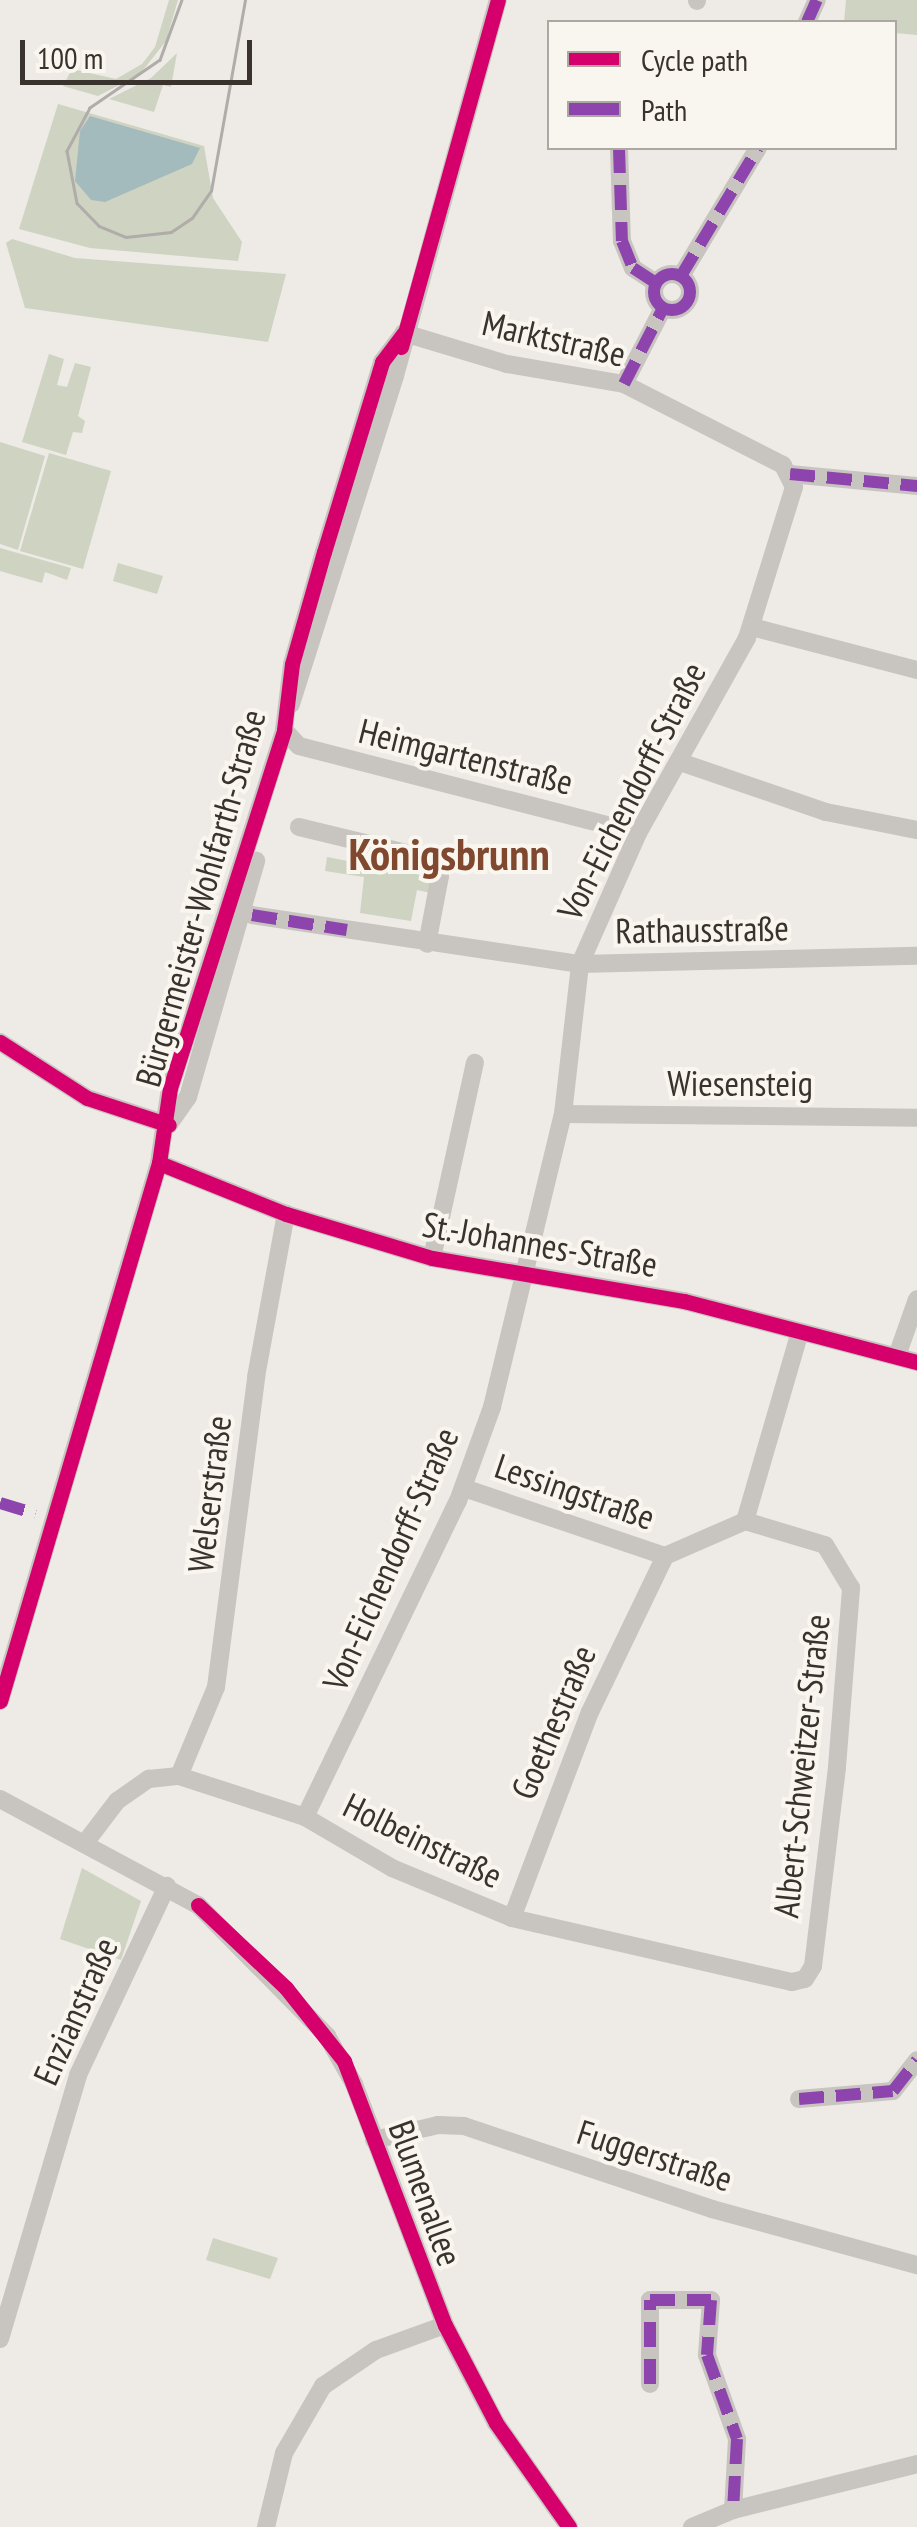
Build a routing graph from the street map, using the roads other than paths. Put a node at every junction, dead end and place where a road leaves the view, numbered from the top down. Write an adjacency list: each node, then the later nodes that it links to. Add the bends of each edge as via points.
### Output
1 (498, 0): 7 (street, Bürgermeister-Wohlfarth-Straße)
2 (620, 150): 5 (street, via 622,241 633,268)
3 (757, 150): 4 (street)
4 (681, 276): 5 (street); 6 (street, via 689,285 688,302)
5 (656, 283): 6 (street, via 655,300)
6 (663, 308): 8 (street)
7 (404, 333): 8 (street, Marktstraße, via 508,364); 13 (street, Bürgermeister-Wohlfarth-Straße, via 381,391)
8 (624, 384): 9 (street, Marktstraße, via 740,441)
9 (790, 474): 10 (street); 11 (street, Von-Eichendorff-Straße, via 786,523)
10 (917, 486)
11 (752, 627): 12 (street); 14 (street, Von-Eichendorff-Straße)
12 (917, 670)
13 (284, 730): 17 (street, Heimgartenstraße, via 299,746); 26 (street, Bürgermeister-Wohlfarth-Straße, via 285,760)
14 (683, 763): 16 (street, via 826,812); 17 (street, Von-Eichendorff-Straße)
15 (299, 826): 19 (street, via 432,858 439,870)
16 (917, 830)
17 (638, 833): 21 (street, Von-Eichendorff-Straße)
18 (252, 915): 19 (street, Rathausstraße)
19 (427, 944): 21 (street, Rathausstraße)
20 (917, 956): 21 (street, Rathausstraße)
21 (580, 964): 24 (street, Von-Eichendorff-Straße)
22 (0, 1042): 26 (street, via 86,1098)
23 (475, 1063): 29 (street)
24 (563, 1114): 25 (street, Wiesensteig); 30 (street, Von-Eichendorff-Straße)
25 (917, 1118)
26 (168, 1125): 27 (street, Bürgermeister-Wohlfarth-Straße)
27 (159, 1162): 28 (street, St.-Johannes-Straße); 38 (street, Bürgermeister-Wohlfarth-Straße)
28 (286, 1214): 29 (street, St.-Johannes-Straße); 39 (street, Welserstraße, via 256,1378 220,1662)
29 (432, 1258): 30 (street, St.-Johannes-Straße)
30 (520, 1275): 32 (street, St.-Johannes-Straße, via 652,1294); 35 (street, Von-Eichendorff-Straße, via 492,1406)
31 (917, 1299): 33 (street)
32 (800, 1332): 33 (street, St.-Johannes-Straße); 36 (street)
33 (898, 1356): 34 (street, St.-Johannes-Straße)
34 (917, 1362)
35 (464, 1488): 37 (street, Lessingstraße); 43 (street, Von-Eichendorff-Straße)
36 (745, 1521): 37 (street); 47 (street, Albert-Schweitzer-Straße, via 826,1545 851,1588)
37 (664, 1556): 46 (street, Goethestraße, via 590,1712)
38 (0, 1702)
39 (178, 1776): 43 (street, Holbeinstraße); 44 (street, via 148,1779 117,1800)
40 (0, 1779): 41 (street)
41 (0, 1788)
42 (0, 1799): 44 (street, Blumenallee)
43 (305, 1817): 46 (street, Holbeinstraße, via 392,1868)
44 (85, 1843): 45 (street, Blumenallee)
45 (168, 1886): 50 (street, Blumenallee, via 240,1941 327,2036); 53 (street, Enzianstraße, via 78,2074)
46 (512, 1918): 47 (street, Holbeinstraße, via 792,1982 805,1979)
47 (813, 1966)
48 (917, 2060): 49 (street, via 894,2091)
49 (799, 2099)
50 (374, 2140): 51 (street, Fuggerstraße, via 438,2124 464,2126 712,2210); 52 (street, Blumenallee)
51 (917, 2264)
52 (445, 2325): 57 (street, via 376,2350 322,2386 284,2453); 58 (street, Blumenallee, via 496,2422)
53 (0, 2338)
54 (650, 2384): 56 (street, via 650,2300 711,2300 707,2355 736,2438)
55 (917, 2464): 56 (street)
56 (732, 2510): 59 (street)
57 (266, 2527)
58 (569, 2527)
59 (692, 2527)

